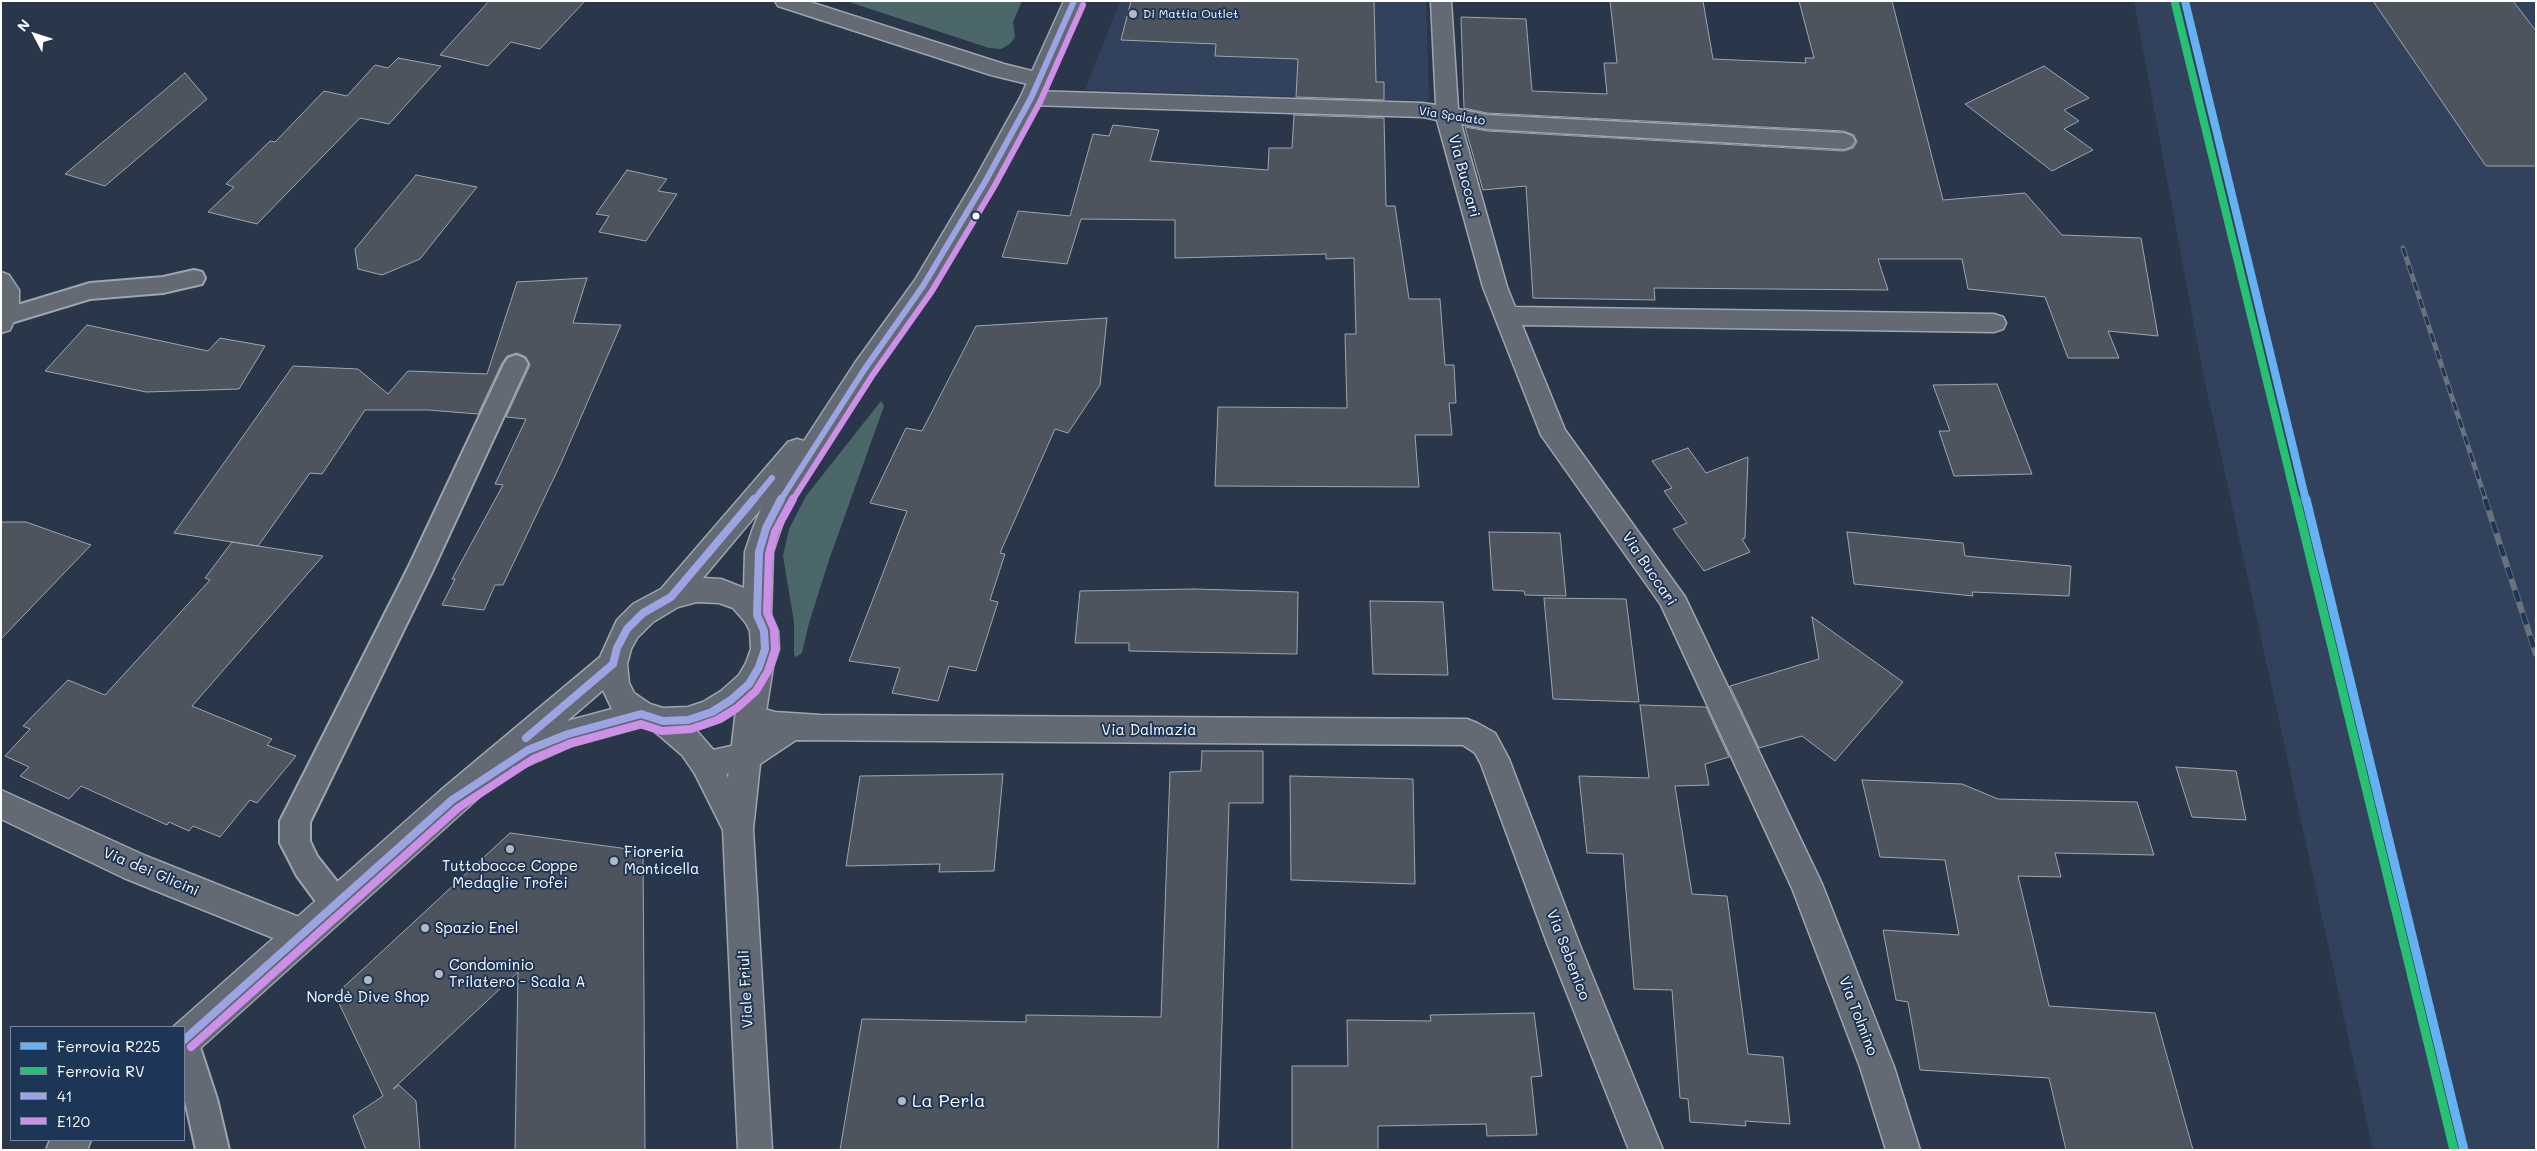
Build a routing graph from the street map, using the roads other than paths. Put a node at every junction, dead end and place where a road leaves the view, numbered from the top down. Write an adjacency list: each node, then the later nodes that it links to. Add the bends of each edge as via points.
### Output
1 (785, 1): 4 (street, Via Spalato, via 999,70)
2 (1074, 1): 4 (street)
3 (1441, 1): 5 (street, Via Buccari)
4 (1035, 89): 5 (street, Via Spalato, via 1423,110); 13 (street, via 923,286)
5 (1447, 115): 6 (street, Via Spalato, via 1486,122); 9 (street, Via Buccari, via 1495,287)
6 (1844, 141)
7 (194, 278): 10 (lane, via 163,285 90,291)
8 (1, 281): 10 (street, via 7,290 7,310)
9 (1507, 316): 11 (street); 27 (street, Via Buccari, via 1554,435 1671,597)
10 (2, 321)
11 (1994, 323)
12 (516, 364): 28 (lane, via 419,572 295,821 295,843 307,866)
13 (864, 370): 14 (street); 15 (street, via 776,507 766,528 759,552)
14 (671, 597): 15 (street, via 697,590 721,592 743,600); 16 (street, via 643,613 627,629)
15 (757, 614): 17 (street, via 764,631 765,649)
16 (613, 664): 18 (street, via 615,684 624,702); 24 (street)
17 (759, 667): 18 (street, via 749,684 712,712 688,720); 19 (street, Viale Friuli)
18 (652, 717): 23 (street, Viale Friuli, via 692,745); 24 (street, via 568,734 528,750)
19 (750, 718): 20 (street, Via Dalmazia); 21 (street, Viale Friuli)
20 (792, 726): 21 (street); 22 (street, Via Dalmazia, via 1467,732 1485,743)
21 (746, 756): 23 (street); 26 (street, Viale Friuli)
22 (1494, 759): 36 (street, Via Sebenico)
23 (706, 764): 26 (street, Viale Friuli)
24 (452, 800): 28 (street)
25 (1, 804): 29 (street, Via dei Glicini, via 135,867)
26 (738, 829): 35 (street, Viale Friuli)
27 (1806, 884): 37 (street, Via Tolmino, via 1878,1066)
28 (336, 904): 29 (street)
29 (303, 934): 30 (street)
30 (185, 1039)
31 (185, 1050): 34 (lane)
32 (73, 1141): 33 (street)
33 (63, 1150)
34 (213, 1150)
35 (755, 1150)
36 (1646, 1150)
37 (1903, 1150)

